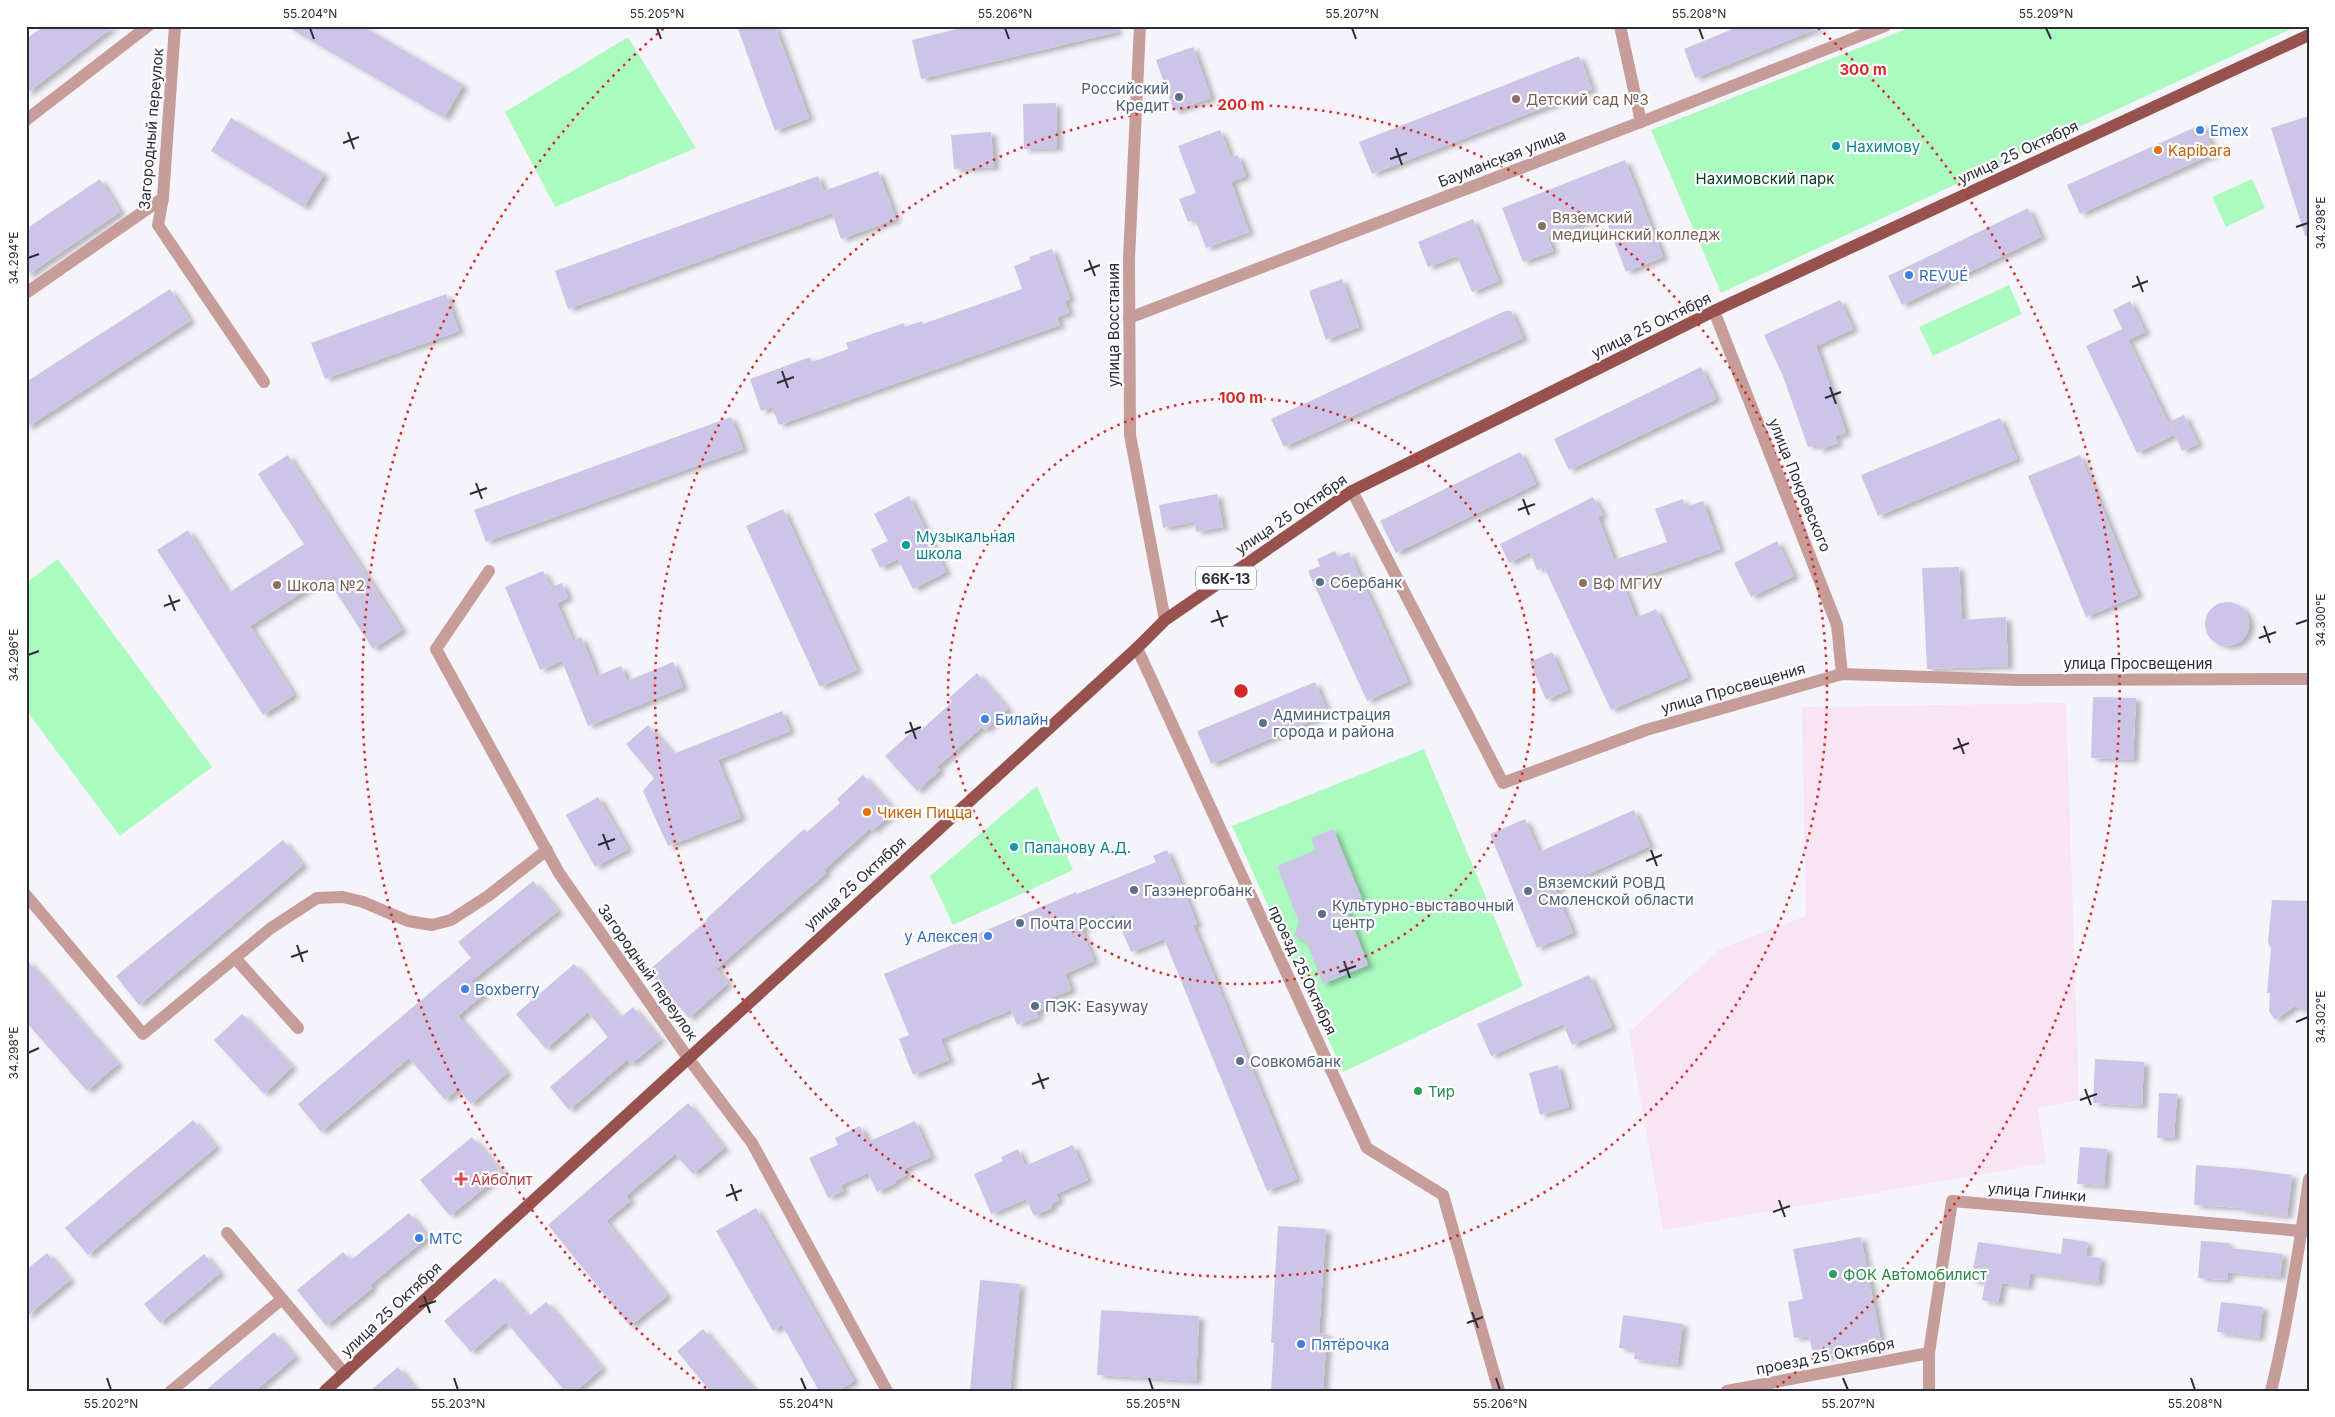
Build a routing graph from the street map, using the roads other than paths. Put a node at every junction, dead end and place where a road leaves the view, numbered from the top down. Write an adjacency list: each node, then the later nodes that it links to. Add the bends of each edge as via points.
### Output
1 (148, 26): 7 (street)
2 (175, 26): 9 (street, Загородный переулок)
3 (1140, 26): 12 (street, улица Восстания)
4 (1620, 26): 8 (street)
5 (1885, 26): 8 (street, Бауманская улица)
6 (2309, 35): 11 (main road, улица 25 Октября / 66К-13)
7 (26, 120)
8 (1640, 122): 12 (street, Бауманская улица)
9 (163, 198): 10 (street); 13 (street, Загородный переулок, via 158,225)
10 (26, 293)
11 (1714, 312): 14 (main road, улица 25 Октября / 66К-13); 18 (street, улица Покровского, via 1837,625)
12 (1129, 318): 16 (street, улица Восстания, via 1130,435)
13 (264, 382)
14 (1352, 491): 16 (main road, улица 25 Октября / 66К-13); 18 (street, улица Просвещения, via 1503,782 1646,730)
15 (489, 571): 20 (street, Загородный переулок, via 436,649)
16 (1165, 620): 17 (main road, улица 25 Октября / 66К-13)
17 (1137, 648): 24 (main road, улица 25 Октября / 66К-13); 34 (street, проезд 25 Октября, via 1367,1148 1443,1195)
18 (1842, 674): 19 (street, улица Просвещения, via 2016,680)
19 (2309, 679)
20 (547, 850): 22 (street, via 451,920 432,925 408,921 343,897 317,898 271,928); 24 (street, Загородный переулок, via 559,873)
21 (26, 895): 22 (street, via 143,1034)
22 (234, 958): 23 (street)
23 (298, 1028)
24 (688, 1058): 30 (main road, улица 25 Октября / 66К-13); 33 (street, Загородный переулок, via 752,1143)
25 (2309, 1179): 26 (street)
26 (2305, 1231): 29 (street, улица Глинки, via 1952,1201); 37 (street)
27 (228, 1233): 28 (street)
28 (282, 1299): 30 (street); 31 (street)
29 (1929, 1353): 35 (street, проезд 25 Октября); 36 (street, улица Глинки)
30 (345, 1374): 32 (main road, улица 25 Октября / 66К-13)
31 (171, 1391)
32 (325, 1391)
33 (887, 1391)
34 (1499, 1391)
35 (1727, 1391)
36 (1929, 1391)
37 (2271, 1391)

